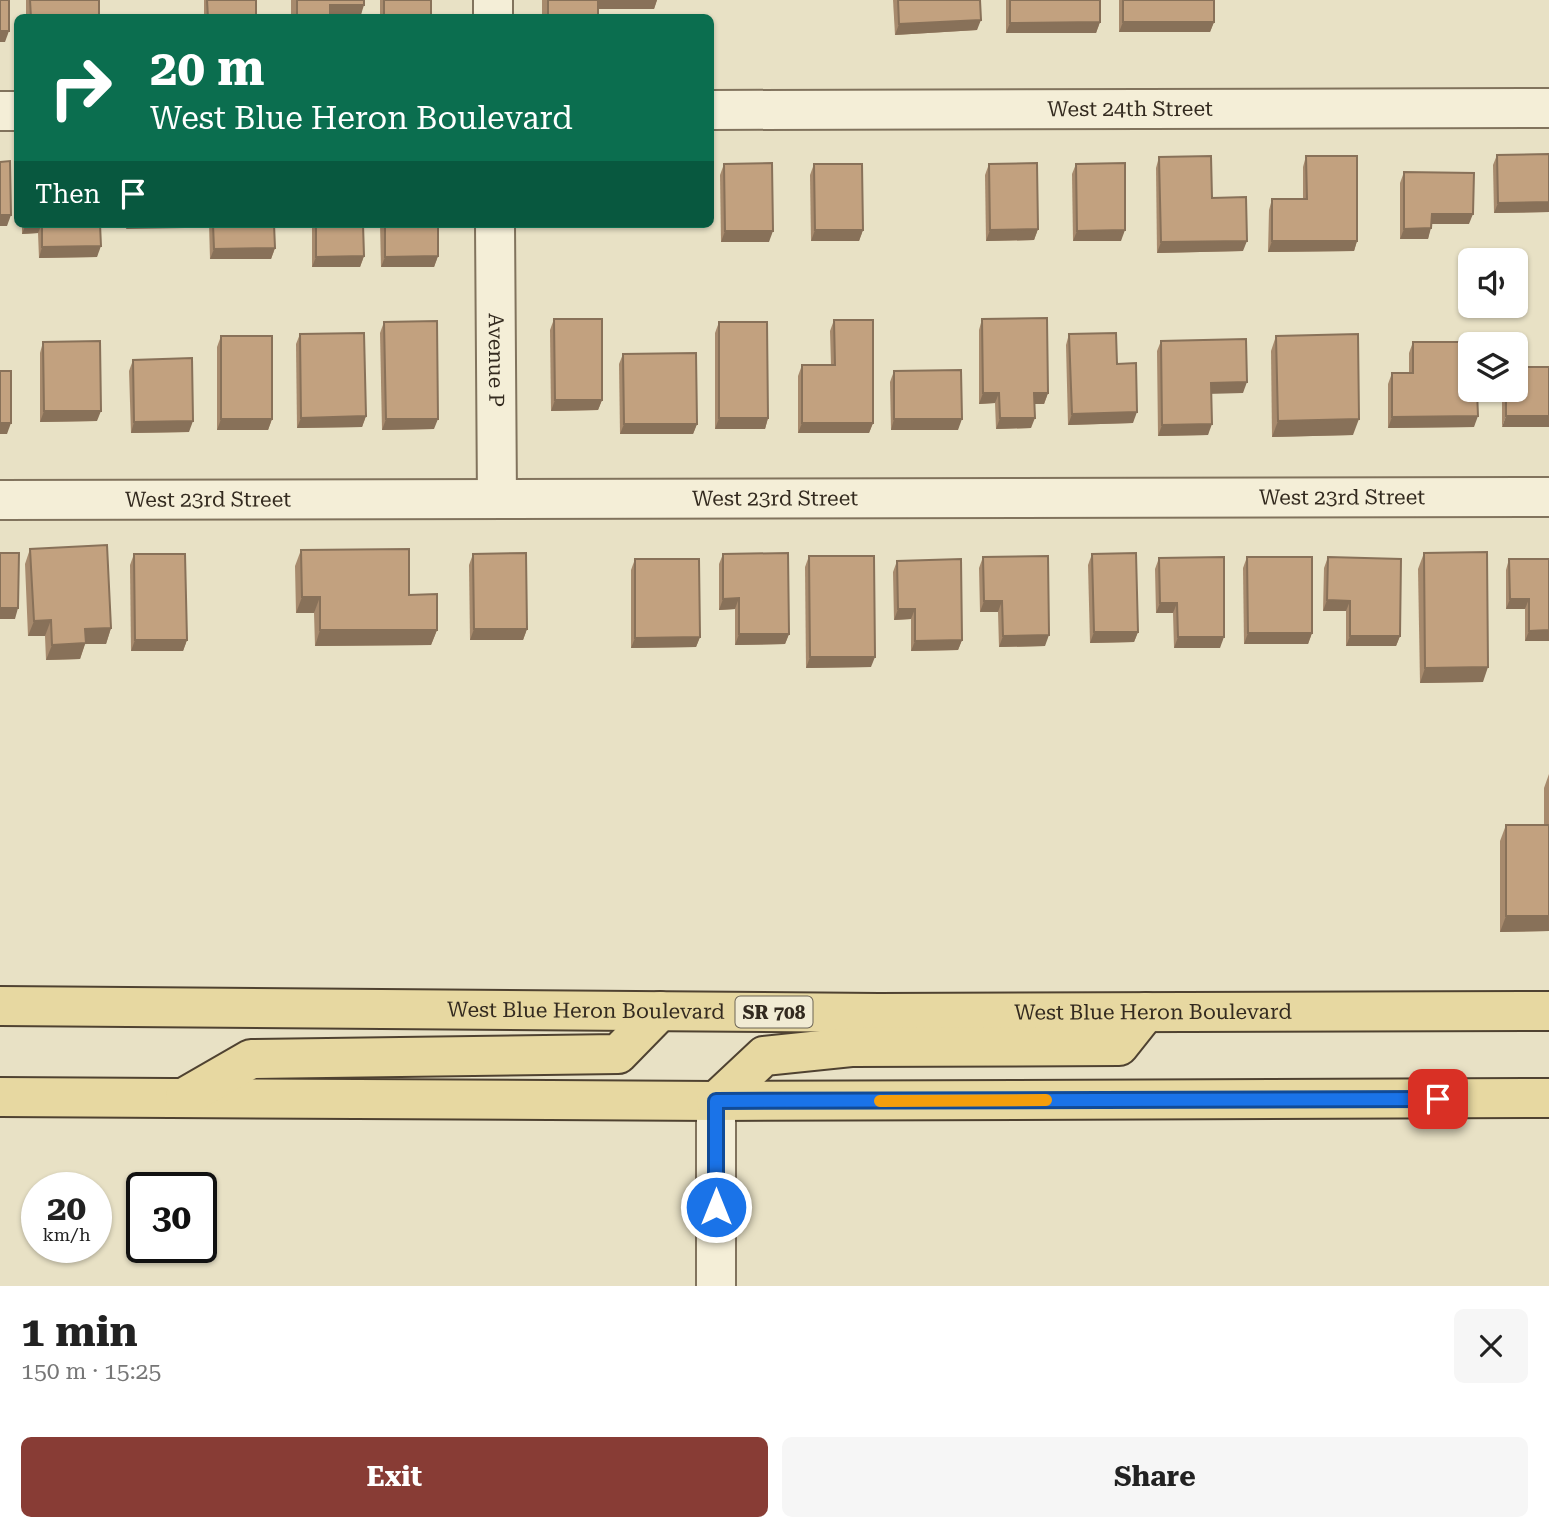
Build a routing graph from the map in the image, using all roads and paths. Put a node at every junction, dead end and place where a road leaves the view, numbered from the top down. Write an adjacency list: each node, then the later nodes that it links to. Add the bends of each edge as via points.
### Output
1 (1549, 108): 2 (street, West 24th Street)
2 (714, 110)
3 (495, 228): 5 (street, Avenue P)
4 (1549, 497): 5 (street, West 23rd Street)
5 (497, 499): 6 (street, West 23rd Street)
6 (0, 500)
7 (0, 1006): 9 (main road, West Blue Heron Boulevard / SR 708)
8 (1549, 1010): 10 (main road, West Blue Heron Boulevard / SR 708)
9 (660, 1012): 10 (main road, West Blue Heron Boulevard / SR 708); 12 (main road, via 618,1054 251,1059)
10 (1146, 1012): 14 (main road, via 1119,1046 851,1047 764,1056)
11 (0, 1097): 12 (main road)
12 (184, 1098): 14 (main road)
13 (1549, 1098): 14 (main road)
14 (716, 1101): 15 (street)
15 (716, 1286)

